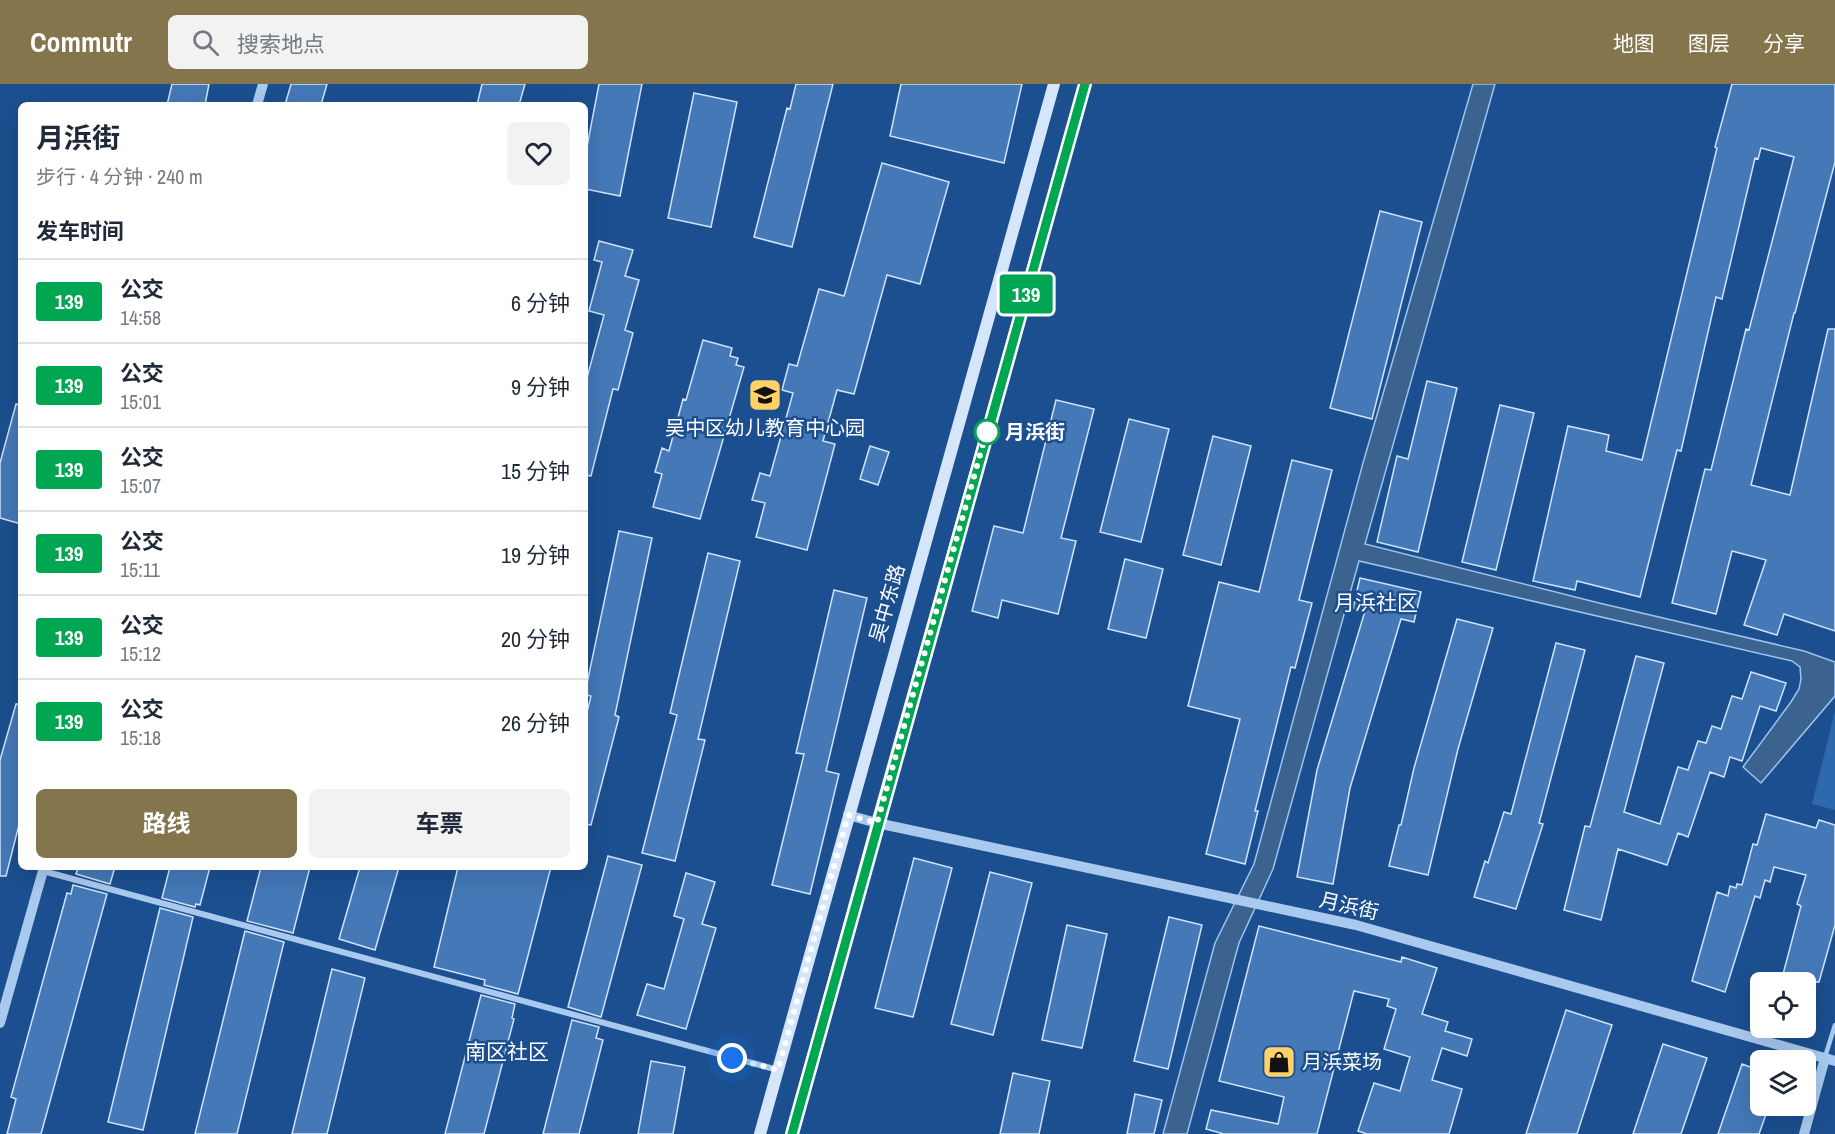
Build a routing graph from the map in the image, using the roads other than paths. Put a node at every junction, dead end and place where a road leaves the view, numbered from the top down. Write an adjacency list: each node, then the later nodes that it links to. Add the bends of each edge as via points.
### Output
1 (263, 84): 4 (street)
2 (1054, 84): 5 (main road, 吴中东路)
3 (1085, 84): 6 (main road)
4 (258, 102)
5 (848, 815): 6 (street, 月浜街); 12 (main road, 吴中东路)
6 (877, 823): 11 (street, 月浜街, via 1356,925); 14 (main road)
7 (43, 870): 9 (street)
8 (47, 870): 12 (street)
9 (0, 1023)
10 (1835, 1025): 11 (lane)
11 (1830, 1059): 15 (street)
12 (778, 1070): 13 (main road, 吴中东路)
13 (760, 1134)
14 (792, 1134)
15 (1804, 1134)

